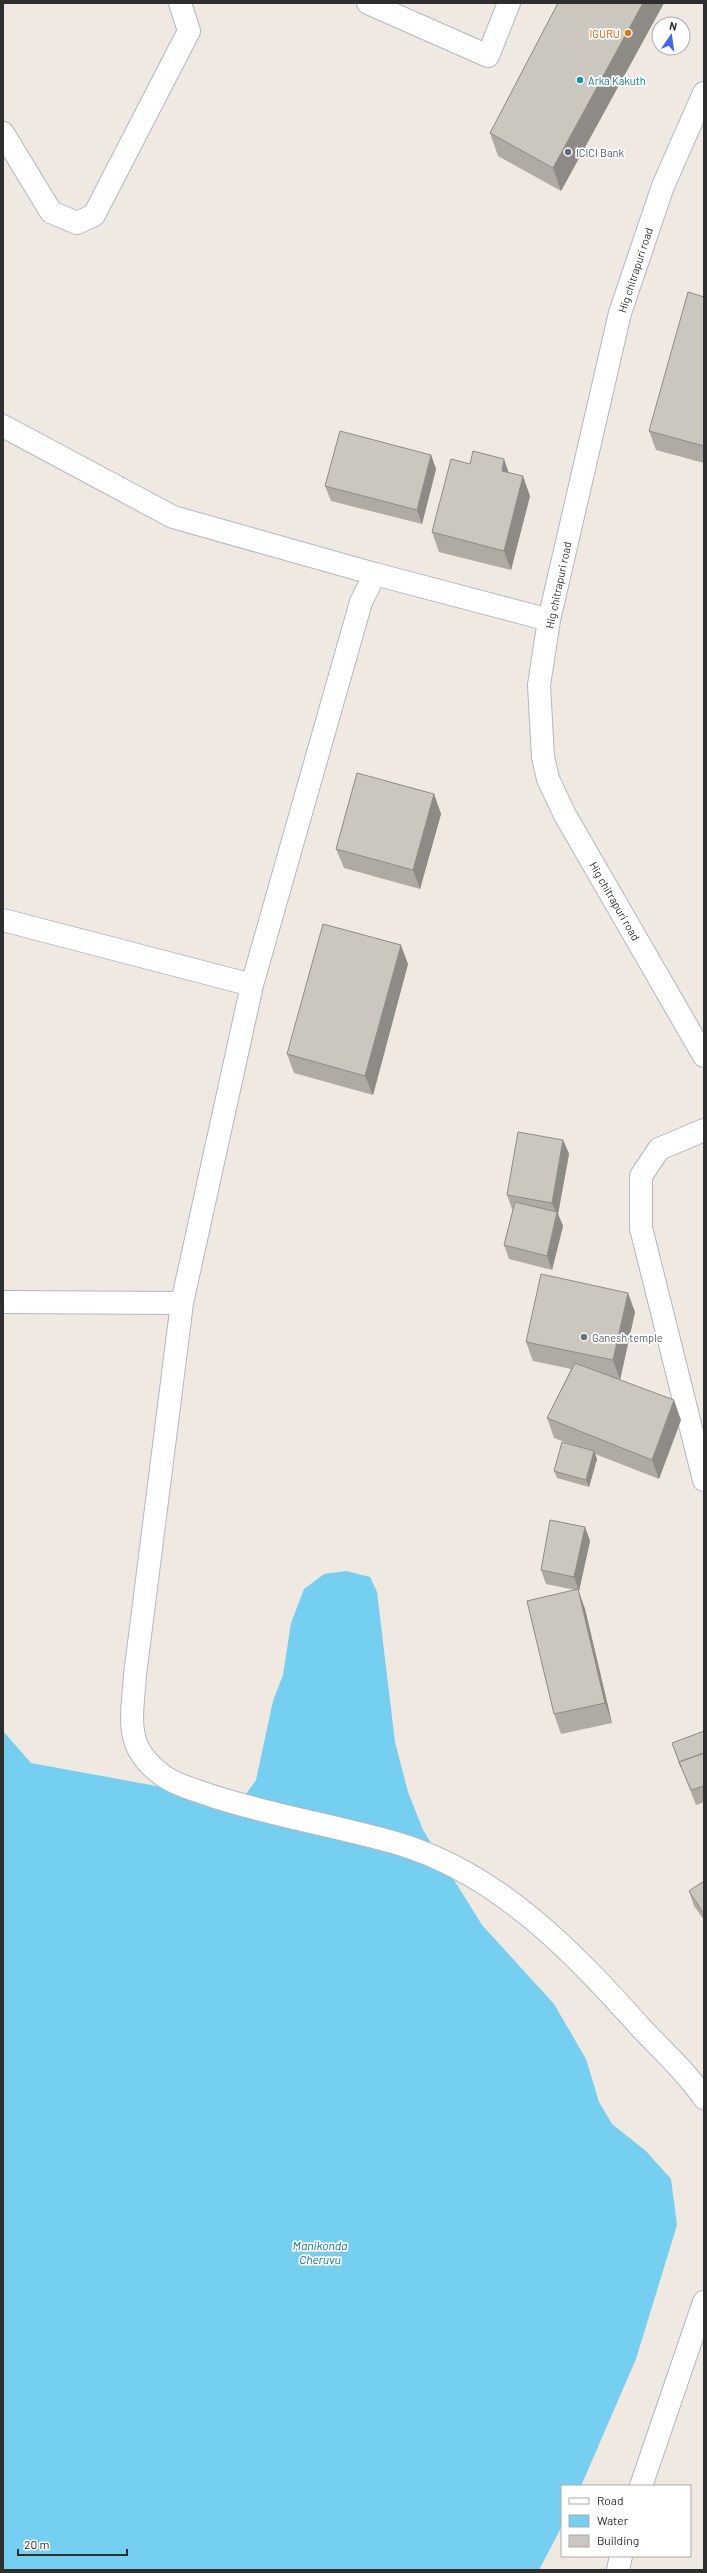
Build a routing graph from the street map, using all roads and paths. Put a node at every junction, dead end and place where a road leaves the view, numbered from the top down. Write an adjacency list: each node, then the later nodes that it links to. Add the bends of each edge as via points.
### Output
1 (180, 3): 5 (street, via 189,31 94,215 77,223 52,212)
2 (368, 3): 3 (street, via 488,56)
3 (509, 3)
4 (704, 93): 8 (street, Hig chitrapuri road, via 663,186 620,313)
5 (3, 133)
6 (3, 426): 7 (street, via 173,517)
7 (375, 574): 8 (street); 10 (street, via 361,602)
8 (549, 620): 11 (street, Hig chitrapuri road, via 539,685 543,757 548,779)
9 (3, 920): 10 (street)
10 (252, 985): 14 (street)
11 (704, 1056)
12 (704, 1130): 15 (street, via 659,1149 641,1176 641,1228)
13 (3, 1302): 14 (street)
14 (182, 1303): 16 (street, via 135,1675 132,1723 136,1746 146,1760 165,1777 179,1785 258,1810 398,1843 451,1865 486,1884 536,1921 602,1984 692,2080)
15 (704, 1480)
16 (704, 2098)
17 (704, 2302): 18 (street)
18 (641, 2485)
19 (621, 2557): 20 (street)
20 (618, 2570)

